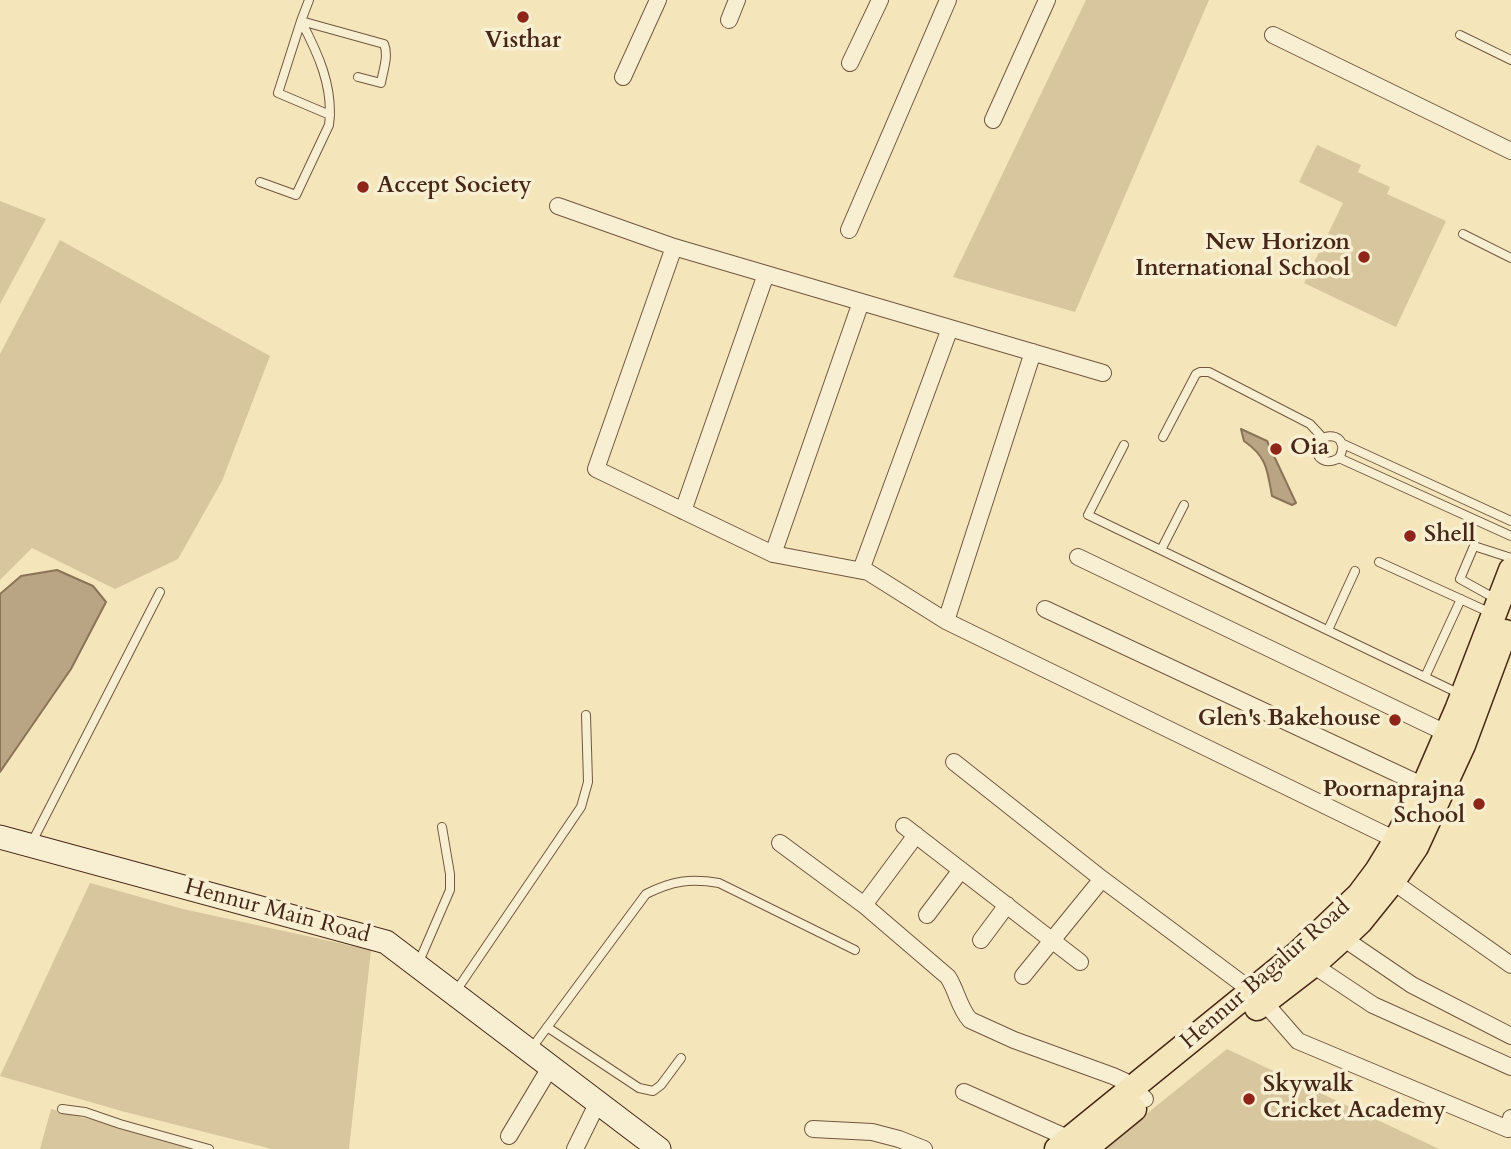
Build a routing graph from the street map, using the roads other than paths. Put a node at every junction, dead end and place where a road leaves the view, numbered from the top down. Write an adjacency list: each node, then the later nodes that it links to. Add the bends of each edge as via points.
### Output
1 (309, 0): 8 (lane)
2 (659, 0): 14 (street)
3 (737, 0): 7 (street)
4 (880, 0): 12 (street)
5 (948, 0): 20 (street)
6 (1047, 0): 16 (street)
7 (729, 20)
8 (301, 21): 13 (lane, via 384,44 381,83); 15 (lane, via 318,55); 15 (lane, via 278,93)
9 (1273, 35): 17 (street)
10 (1460, 35): 11 (lane)
11 (1511, 60)
12 (850, 63)
13 (358, 77)
14 (623, 77)
15 (330, 115): 18 (lane, via 296,195)
16 (993, 120)
17 (1511, 151)
18 (260, 182)
19 (558, 206): 22 (street)
20 (849, 230)
21 (1463, 234): 23 (lane)
22 (674, 247): 24 (street); 35 (street, via 596,469)
23 (1511, 258)
24 (766, 274): 25 (street); 35 (street)
25 (861, 302): 26 (street); 39 (street)
26 (950, 328): 27 (street); 43 (street)
27 (1033, 352): 28 (street); 50 (street)
28 (1103, 373)
29 (1163, 437): 30 (lane, via 1196,374 1204,371 1310,424)
30 (1322, 438): 31 (lane, via 1331,435); 33 (lane, via 1316,449 1320,458 1331,462)
31 (1341, 443): 33 (lane); 36 (lane)
32 (1124, 445): 38 (lane, via 1088,516)
33 (1339, 458): 37 (lane)
34 (1184, 505): 38 (lane)
35 (683, 511): 39 (street)
36 (1511, 521)
37 (1511, 536)
38 (1161, 550): 51 (lane)
39 (773, 554): 43 (street)
40 (1078, 558): 55 (street)
41 (1511, 558): 49 (lane, via 1474,546 1460,579)
42 (1379, 562): 47 (lane)
43 (862, 570): 50 (street)
44 (1511, 570): 49 (main road, Hennur Bagalur Road)
45 (1354, 571): 51 (lane)
46 (160, 592): 62 (lane)
47 (1461, 599): 49 (lane); 52 (lane)
48 (1045, 609): 57 (street)
49 (1501, 610): 53 (main road, Hennur Bagalur Road)
50 (946, 621): 60 (street)
51 (1328, 630): 52 (lane)
52 (1425, 677): 53 (lane)
53 (1464, 708): 55 (main road, Hennur Bagalur Road); 64 (main road, Hennur Bagalur Road, via 1463,745 1416,846)
54 (586, 715): 78 (lane, via 588,782 581,807)
55 (1446, 733): 57 (main road, Hennur Bagalur Road)
56 (954, 762): 65 (street)
57 (1424, 786): 60 (main road, Hennur Bagalur Road)
58 (442, 827): 76 (lane, via 450,890)
59 (0, 836): 62 (main road, Hennur Main Road)
60 (1396, 840): 64 (main road, Hennur Bagalur Road)
61 (780, 843): 66 (street)
62 (31, 845): 76 (main road, Hennur Main Road, via 386,942)
63 (961, 870): 66 (street, via 910,830); 67 (street); 68 (street)
64 (1385, 876): 69 (main road, Hennur Bagalur Road, via 1360,922); 75 (street); 79 (main road, Hennur Bagalur Road, via 1306,945)
65 (1102, 879): 71 (street); 79 (street)
66 (864, 905): 87 (street, via 948,977 970,1020 1113,1076)
67 (1007, 905): 70 (street); 71 (street)
68 (927, 915)
69 (1343, 938): 74 (main road, Hennur Bagalur Road); 81 (street, via 1412,985)
70 (981, 940)
71 (1052, 940): 73 (street); 77 (street)
72 (855, 950): 80 (lane, via 719,883 676,882 646,894)
73 (1080, 962)
74 (1313, 965): 79 (main road, Hennur Bagalur Road); 85 (street, via 1373,1005)
75 (1511, 965)
76 (418, 966): 78 (main road, Hennur Main Road)
77 (1023, 976)
78 (455, 994): 82 (main road, Hennur Main Road)
79 (1258, 996): 87 (main road, Hennur Bagalur Road); 90 (street, via 1298,1041 1508,1129)
80 (547, 1027): 82 (lane); 83 (lane, via 646,1090 661,1085)
81 (1511, 1036)
82 (530, 1050): 84 (main road, Hennur Main Road)
83 (681, 1058)
84 (551, 1066): 88 (main road, Hennur Main Road); 92 (street)
85 (1511, 1067)
86 (964, 1092): 93 (street)
87 (1139, 1094): 93 (main road, Hennur Bagalur Road)
88 (598, 1102): 95 (street); 96 (main road, Hennur Main Road)
89 (62, 1110): 94 (lane, via 85,1112)
90 (1511, 1118)
91 (813, 1129): 97 (street, via 872,1132)
92 (509, 1136)
93 (1070, 1146)
94 (209, 1149)
95 (575, 1149)
96 (659, 1149)
97 (924, 1149)

